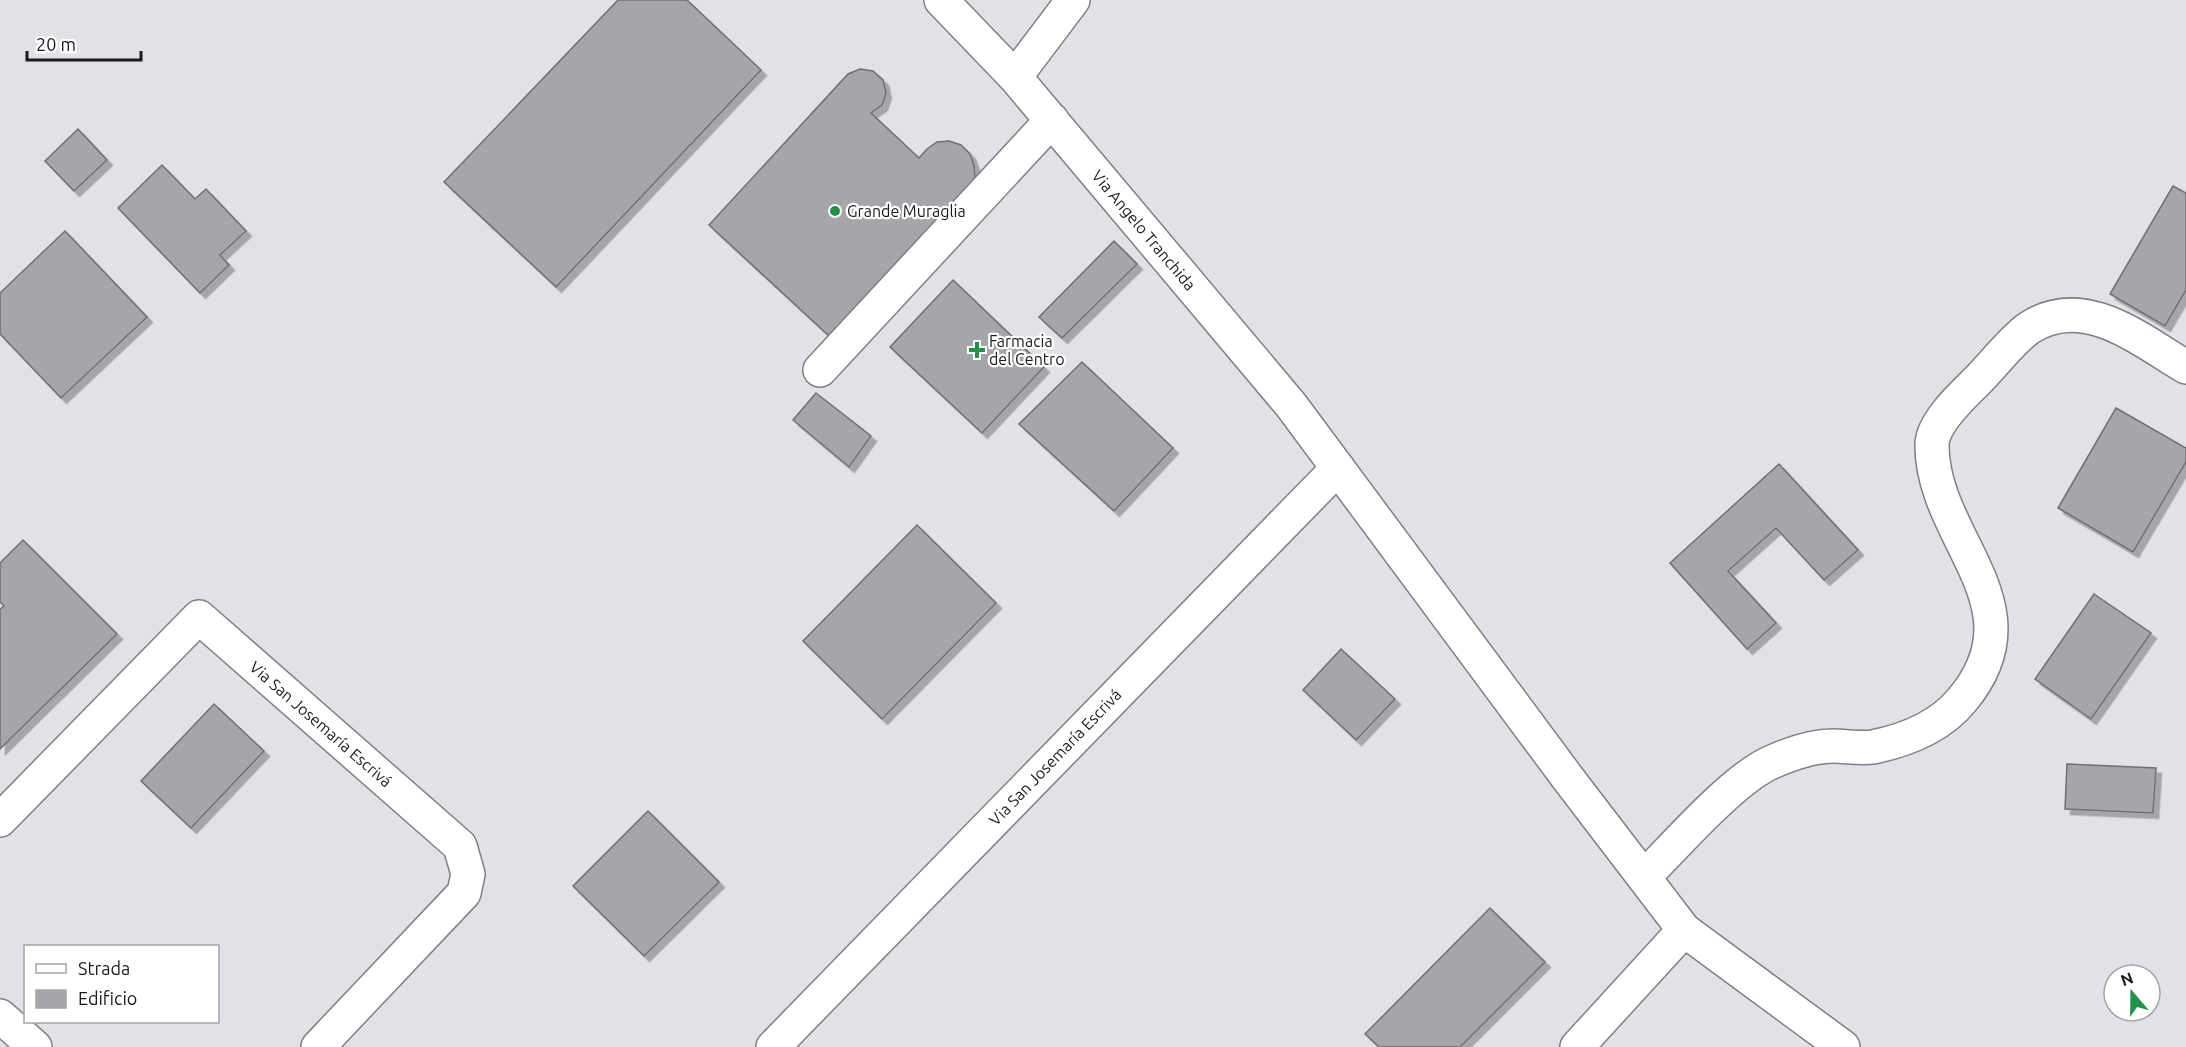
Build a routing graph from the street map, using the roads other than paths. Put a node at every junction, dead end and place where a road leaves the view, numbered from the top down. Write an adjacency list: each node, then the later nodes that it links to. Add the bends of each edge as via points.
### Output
1 (941, 0): 3 (street, Via Angelo Tranchida)
2 (1073, 0): 3 (street)
3 (1015, 77): 4 (street, Via Angelo Tranchida)
4 (1052, 120): 6 (street); 7 (street, Via Angelo Tranchida, via 1291,405)
5 (2186, 367): 9 (street, via 2114,325 2088,316 2067,314 2029,328 1950,408 1932,440 1940,496 1988,599 1992,638 1984,668 1963,700 1939,724 1904,737 1871,747 1831,746 1769,763 1721,801)
6 (820, 370)
7 (1338, 468): 9 (street, Via Angelo Tranchida); 14 (street, Via San Josemaría Escrivá)
8 (0, 820): 13 (street, Via San Josemaría Escrivá, via 199,617 460,846 468,874 464,893)
9 (1644, 877): 10 (street, Via Angelo Tranchida)
10 (1684, 930): 15 (street); 16 (street, Via Angelo Tranchida)
11 (0, 1016): 12 (street)
12 (35, 1047)
13 (318, 1047)
14 (773, 1047)
15 (1577, 1047)
16 (1843, 1047)

